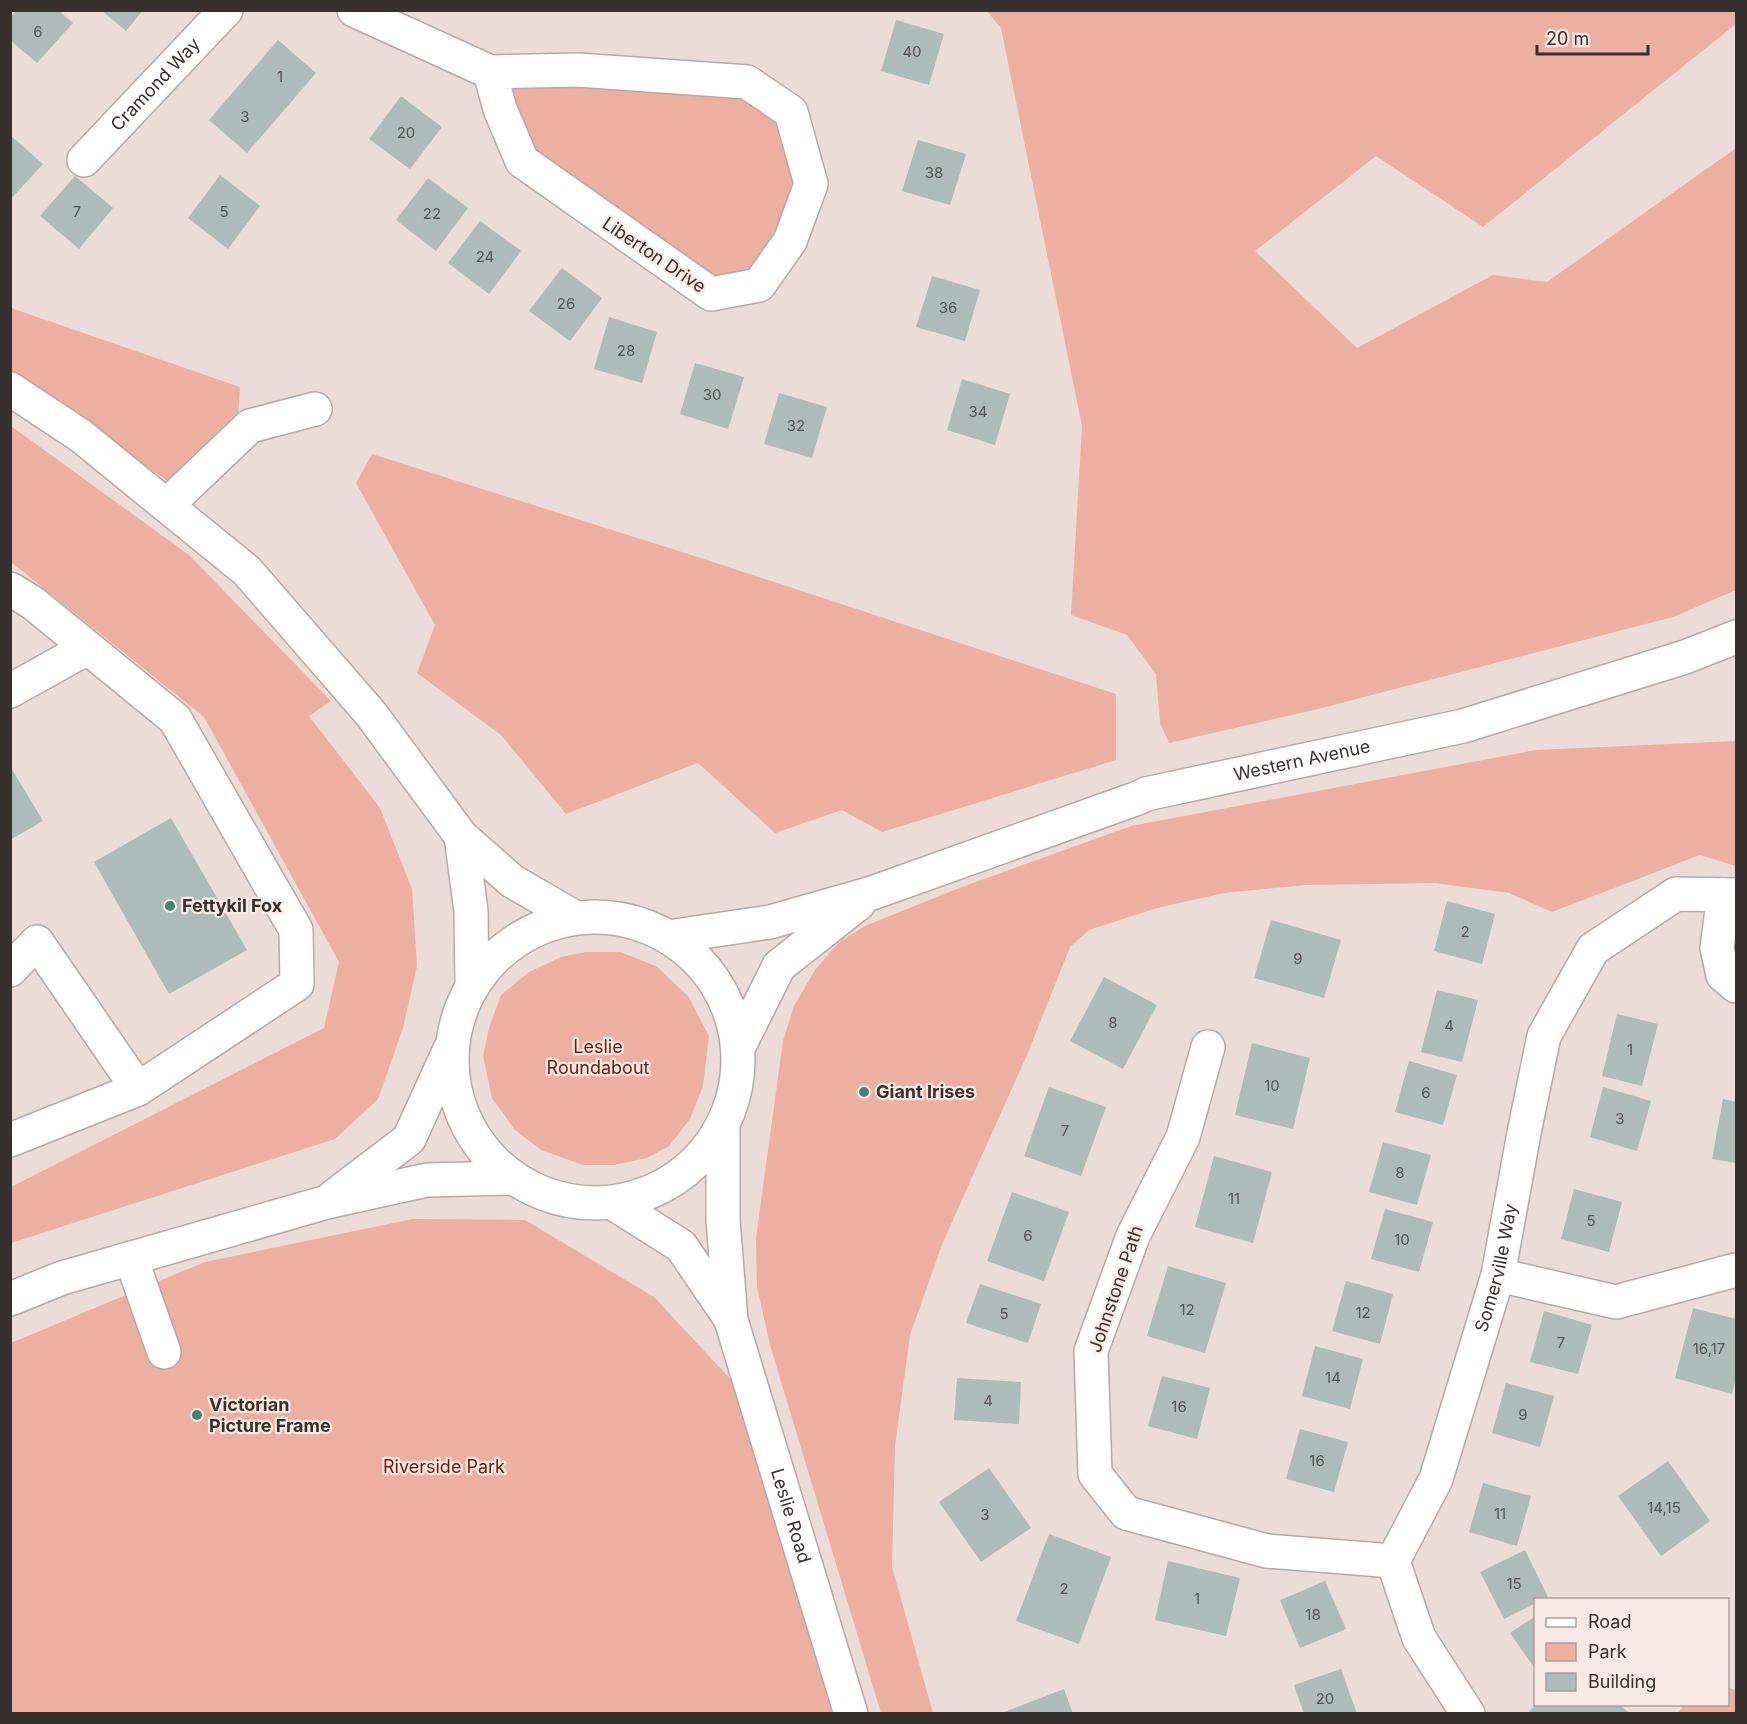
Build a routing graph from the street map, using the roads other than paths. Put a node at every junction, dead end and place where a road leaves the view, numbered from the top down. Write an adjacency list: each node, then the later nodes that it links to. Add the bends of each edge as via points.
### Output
1 (226, 10): 4 (main road, Cramond Way)
2 (354, 10): 3 (main road, Liberton Drive)
3 (490, 72): 3 (main road, Liberton Drive, via 578,70 747,82 792,112 811,184 790,241 759,285 711,294 522,161 500,109)
4 (84, 160)
5 (10, 389): 7 (main road, via 81,436)
6 (315, 409): 7 (main road, via 250,426)
7 (167, 505): 12 (main road, via 248,571 371,714)
8 (10, 589): 10 (main road)
9 (1737, 637): 13 (main road, Western Avenue, via 1464,726 1146,794)
10 (87, 648): 11 (main road); 23 (main road, via 175,719 296,930 297,984)
11 (10, 691)
12 (461, 836): 15 (main road, via 512,881); 19 (main road, via 471,911)
13 (872, 893): 16 (main road, via 770,922); 22 (main road, via 779,966)
14 (1730, 895): 18 (main road, via 1717,948 1723,975); 31 (main road, Somerville Way, via 1676,894 1593,949 1544,1036)
15 (576, 918): 16 (main road, via 623,920); 19 (main road, via 534,930 499,954)
16 (669, 937): 22 (main road, via 704,966 727,1004)
17 (10, 970): 23 (main road, via 37,942)
18 (1737, 986)
19 (472, 987): 20 (main road, via 459,1015)
20 (452, 1045): 26 (main road, via 454,1083 465,1120 485,1153); 27 (main road, via 409,1139)
21 (1208, 1047): 35 (main road, Johnstone Path, via 1183,1137 1133,1236 1091,1351 1095,1474 1126,1513 1267,1551)
22 (738, 1048): 24 (main road, via 736,1088)
23 (138, 1089): 25 (main road)
24 (723, 1125): 28 (main road, via 696,1162 658,1190); 33 (main road, via 723,1221)
25 (10, 1140)
26 (513, 1178): 27 (main road, via 427,1180); 28 (main road, via 544,1194 578,1203)
27 (327, 1202): 29 (main road)
28 (613, 1203): 33 (main road, via 681,1246)
29 (131, 1258): 32 (main road, via 62,1278); 34 (main road)
30 (1737, 1270): 31 (main road, via 1616,1302)
31 (1498, 1275): 35 (main road, Somerville Way, via 1436,1479)
32 (10, 1299)
33 (730, 1320): 36 (main road, Leslie Road)
34 (164, 1352)
35 (1393, 1560): 37 (main road, via 1419,1638)
36 (851, 1713)
37 (1468, 1713)

